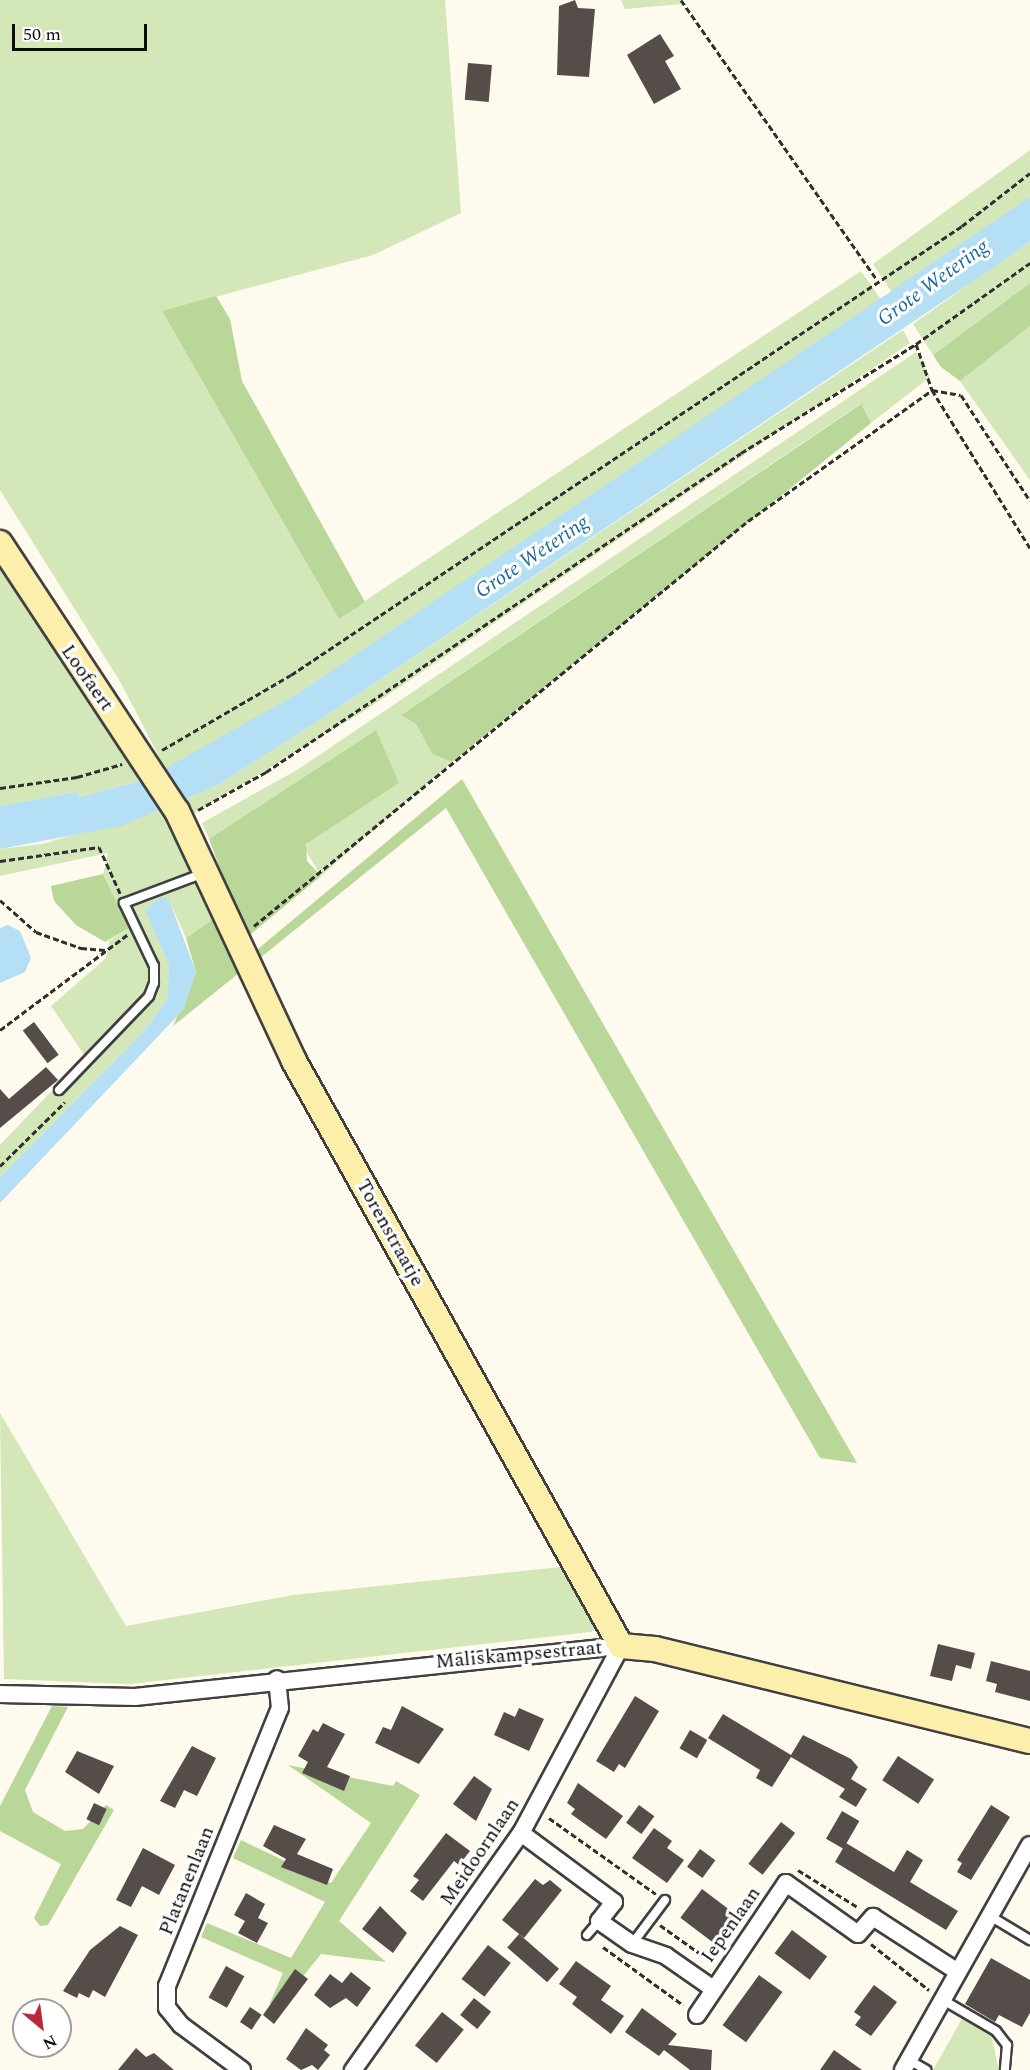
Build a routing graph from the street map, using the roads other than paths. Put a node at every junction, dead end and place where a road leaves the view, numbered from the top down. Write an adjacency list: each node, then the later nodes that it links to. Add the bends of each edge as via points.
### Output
1 (0, 543): 2 (street, Loofaert, via 27,590 148,761)
2 (179, 815): 3 (street, Torenstraatje)
3 (208, 872): 4 (lane, via 124,903 154,966 149,996); 5 (street, Torenstraatje, via 294,1061)
4 (59, 1090)
5 (621, 1646): 6 (street, Maliskampsestraat); 8 (street, Maliskampsestraat, via 655,1649); 9 (street, Meidoornlaan)
6 (277, 1679): 7 (street, Maliskampsestraat, via 135,1697); 22 (street, Platanenlaan, via 280,1708 166,1986 167,2008 181,2025)
7 (0, 1694)
8 (1030, 1741)
9 (521, 1833): 13 (street, via 614,1902); 23 (street, Meidoornlaan)
10 (1028, 1854): 12 (street)
11 (665, 1900): 16 (lane)
12 (990, 1916): 15 (lane); 17 (street)
13 (600, 1921): 14 (lane); 16 (street, Iepenlaan)
14 (587, 1935)
15 (1030, 1940)
16 (632, 1944): 18 (street, Iepenlaan, via 666,1956)
17 (958, 1972): 18 (street, Iepenlaan, via 873,1917 858,1934 786,1883); 19 (street)
18 (712, 1988): 20 (street, Iepenlaan)
19 (943, 2000): 21 (street); 25 (lane, via 996,2031 1007,2045)
20 (697, 2015)
21 (906, 2065): 24 (lane)
22 (242, 2070)
23 (353, 2070)
24 (926, 2070)
25 (1005, 2070)

